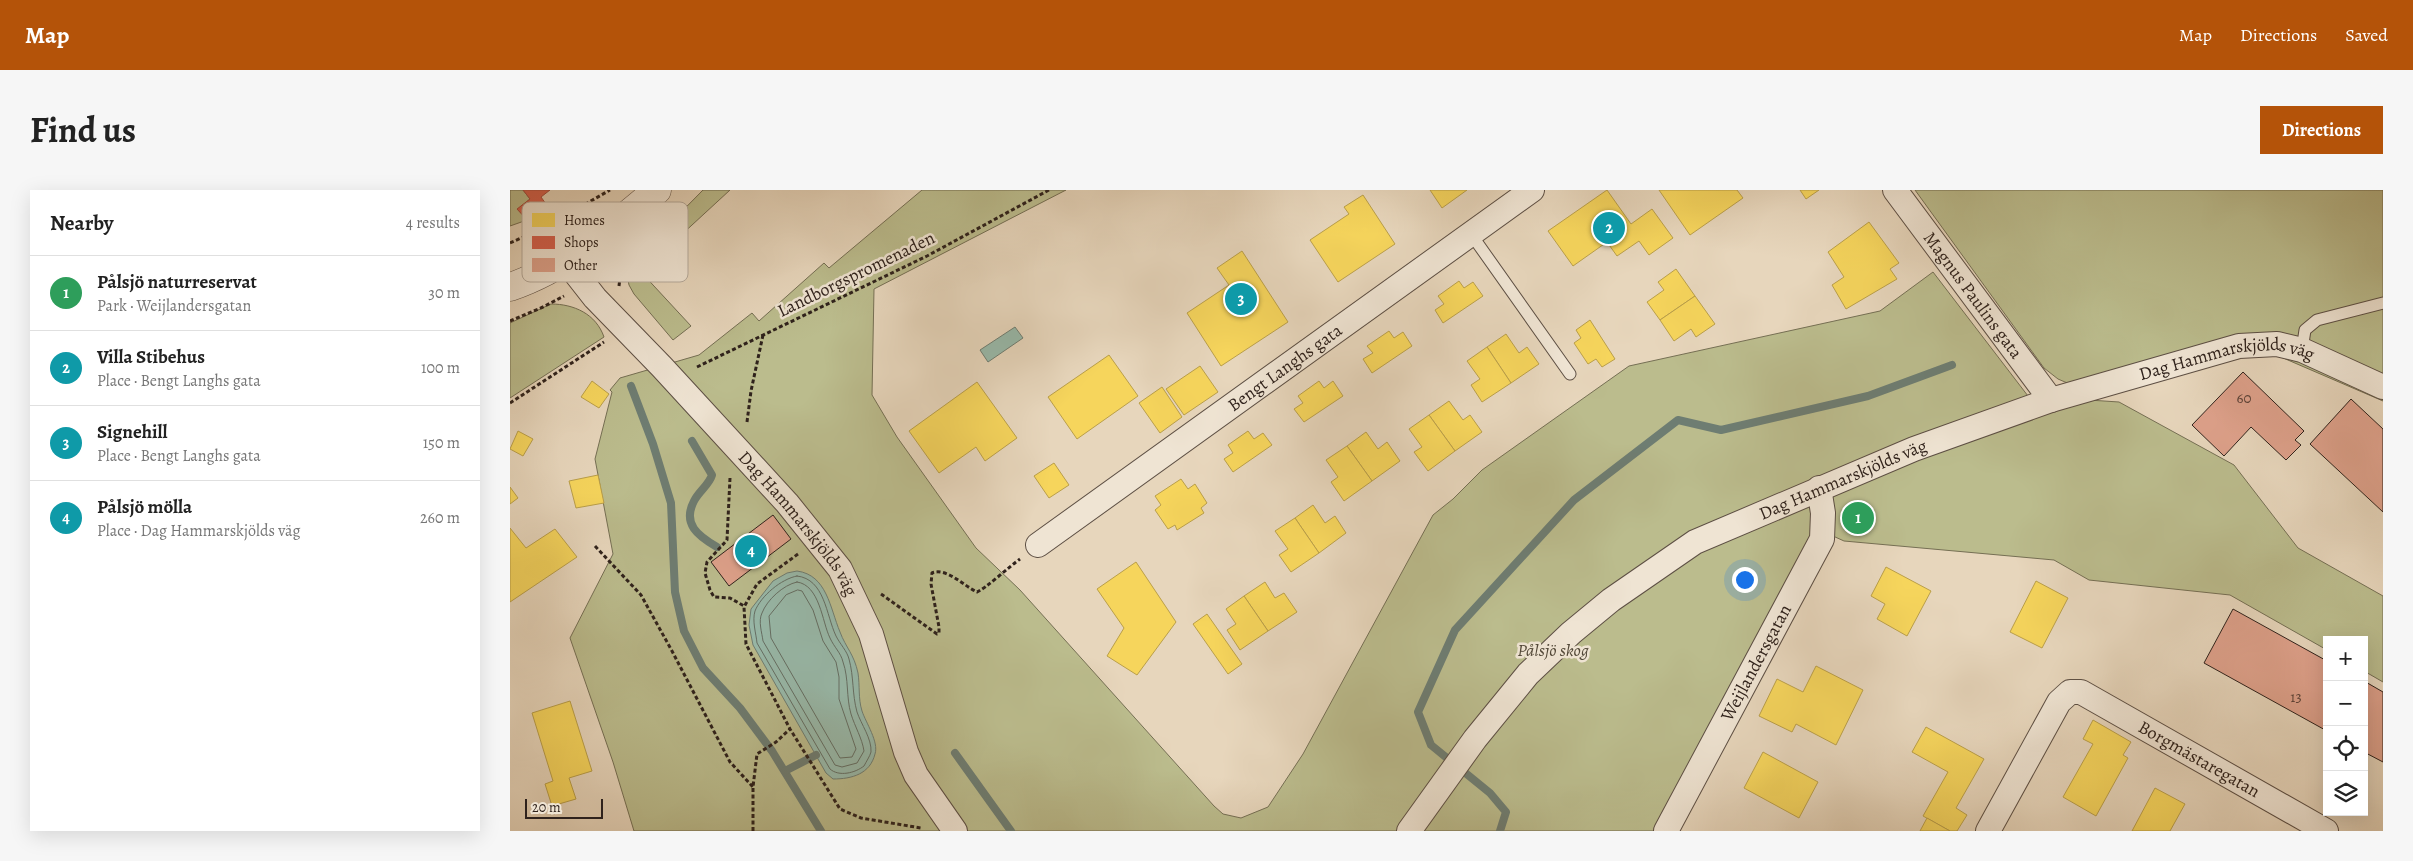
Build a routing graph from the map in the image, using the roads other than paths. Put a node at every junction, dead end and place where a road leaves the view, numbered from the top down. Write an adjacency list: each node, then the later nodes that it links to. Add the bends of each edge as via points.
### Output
1 (657, 190): 4 (street)
2 (1532, 190): 5 (street, Bengt Langhs gata)
3 (1895, 190): 13 (street, Magnus Paulins gata)
4 (642, 202)
5 (1471, 234): 11 (lane); 15 (street, Bengt Langhs gata)
6 (522, 282): 8 (street)
7 (582, 282): 16 (street, Dag Hammarskjölds väg, via 736,447 818,539 840,569 871,634 906,752 916,775)
8 (510, 286)
9 (2383, 304): 10 (lane, via 2316,320 2306,330)
10 (2302, 350): 12 (street, Dag Hammarskjölds väg); 13 (street, Dag Hammarskjölds väg, via 2277,344 2239,346)
11 (1570, 374)
12 (2383, 387)
13 (2051, 400): 14 (street, Dag Hammarskjölds väg, via 1914,449)
14 (1819, 488): 17 (street, Dag Hammarskjölds väg, via 1695,542 1611,600 1571,633 1528,674 1474,739); 18 (street, Weijlandersgatan, via 1823,513 1822,539)
15 (1038, 546)
16 (955, 831)
17 (1409, 831)
18 (1666, 831)
19 (1988, 831): 20 (street, Borgmästaregatan, via 2059,702 2070,692 2082,692)
20 (2326, 831)

